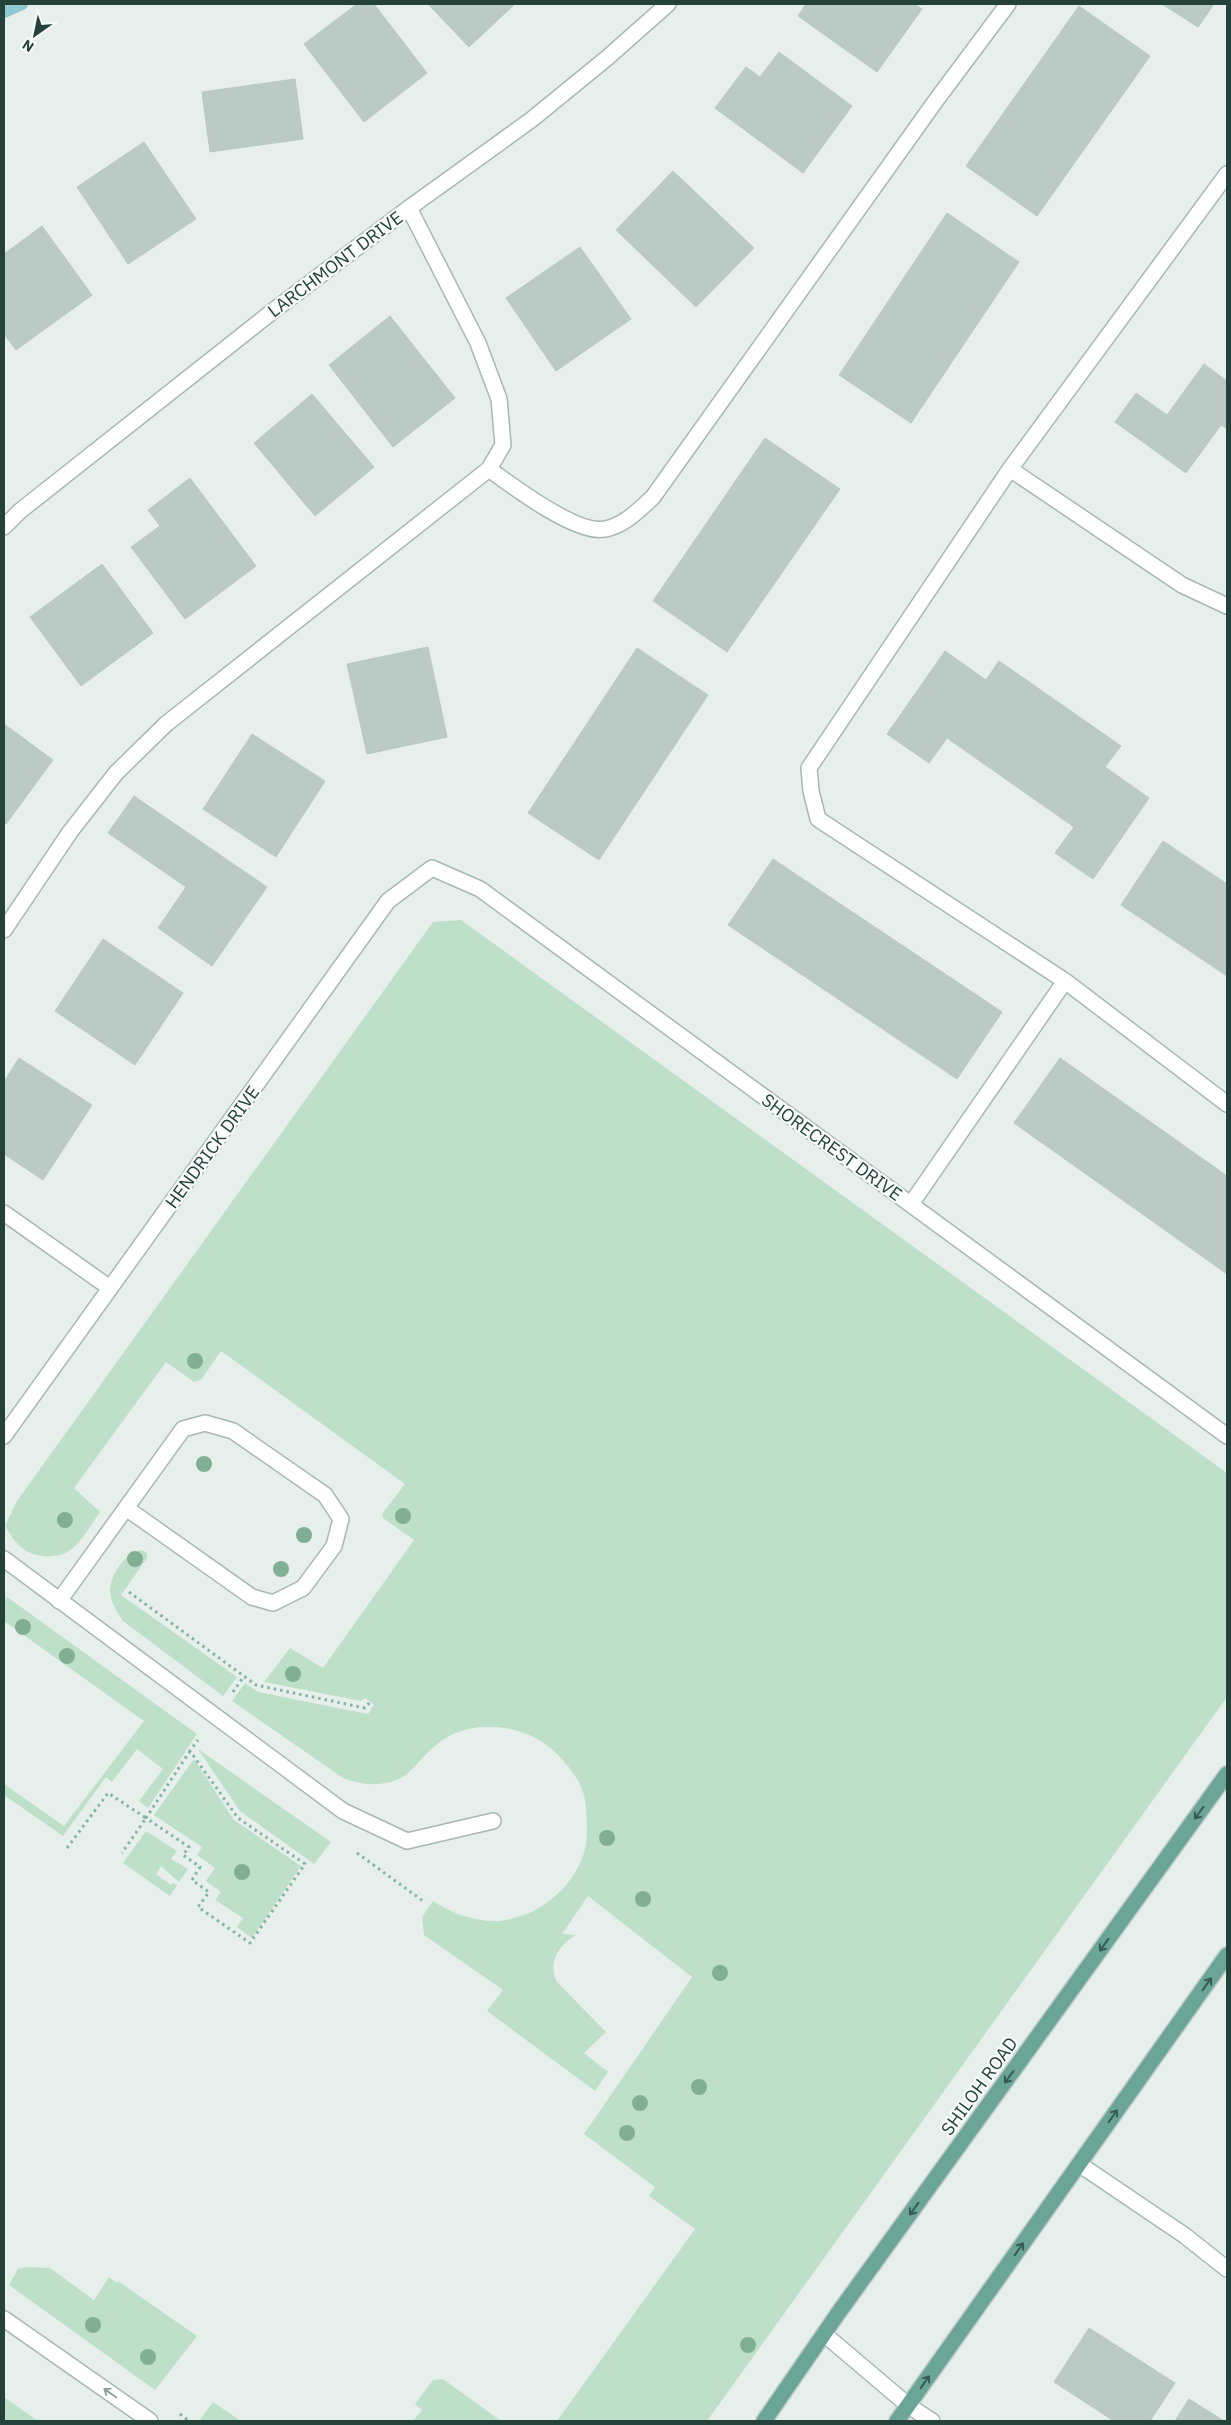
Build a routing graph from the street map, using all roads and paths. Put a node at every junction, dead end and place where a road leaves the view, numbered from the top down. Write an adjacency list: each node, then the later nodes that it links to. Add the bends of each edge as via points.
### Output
1 (668, 4): 4 (street, LARCHMONT DRIVE, via 531,120)
2 (1008, 4): 5 (street, via 653,497 630,518 605,529 583,527 516,489)
3 (1227, 174): 6 (street)
4 (408, 208): 5 (street, via 478,343 499,399 503,445); 7 (street, LARCHMONT DRIVE, via 257,323)
5 (489, 469): 10 (street, via 166,724 116,774 70,832)
6 (1010, 469): 8 (street, via 1182,585); 11 (street, via 809,768 811,791 818,819)
7 (4, 527)
8 (1227, 606)
9 (432, 868): 13 (street, SHORECREST DRIVE, via 480,889); 15 (street, HENDRICK DRIVE, via 388,901)
10 (4, 930)
11 (1066, 981): 12 (street); 13 (street)
12 (1227, 1104)
13 (911, 1204): 17 (street, SHORECREST DRIVE)
14 (4, 1214): 15 (street)
15 (110, 1288): 16 (street, HENDRICK DRIVE)
16 (4, 1436)
17 (1227, 1436)
18 (126, 1508): 18 (street, via 183,1429 205,1424 233,1431 325,1495 341,1519 334,1546 303,1588 273,1602 252,1597); 21 (street)
19 (4, 1559): 21 (street)
20 (129, 1592): 22 (path)
21 (59, 1601): 29 (street, via 344,1811 406,1841)
22 (244, 1676): 23 (path); 24 (path, via 256,1685 366,1708)
23 (229, 1697)
24 (370, 1702)
25 (199, 1739): 26 (path)
26 (190, 1751): 28 (path); 28 (path, via 238,1818 305,1864 250,1943 198,1907 209,1892 192,1880 200,1867 183,1855 189,1847)
27 (1227, 1774): 36 (main road, SHILOH ROAD, one-way to 36)
28 (146, 1818): 30 (path, via 108,1793); 31 (path)
29 (493, 1821)
30 (67, 1848)
31 (122, 1852)
32 (1227, 1955): 33 (main road, one-way to 32)
33 (1079, 2164): 34 (street, via 1184,2235); 37 (main road, one-way to 33)
34 (1227, 2269)
35 (4, 2319): 38 (street, one-way to 35)
36 (824, 2334): 37 (street); 39 (main road, SHILOH ROAD)
37 (908, 2406): 40 (main road); 41 (street)
38 (150, 2421)
39 (764, 2421)
40 (897, 2421)
41 (932, 2421)

